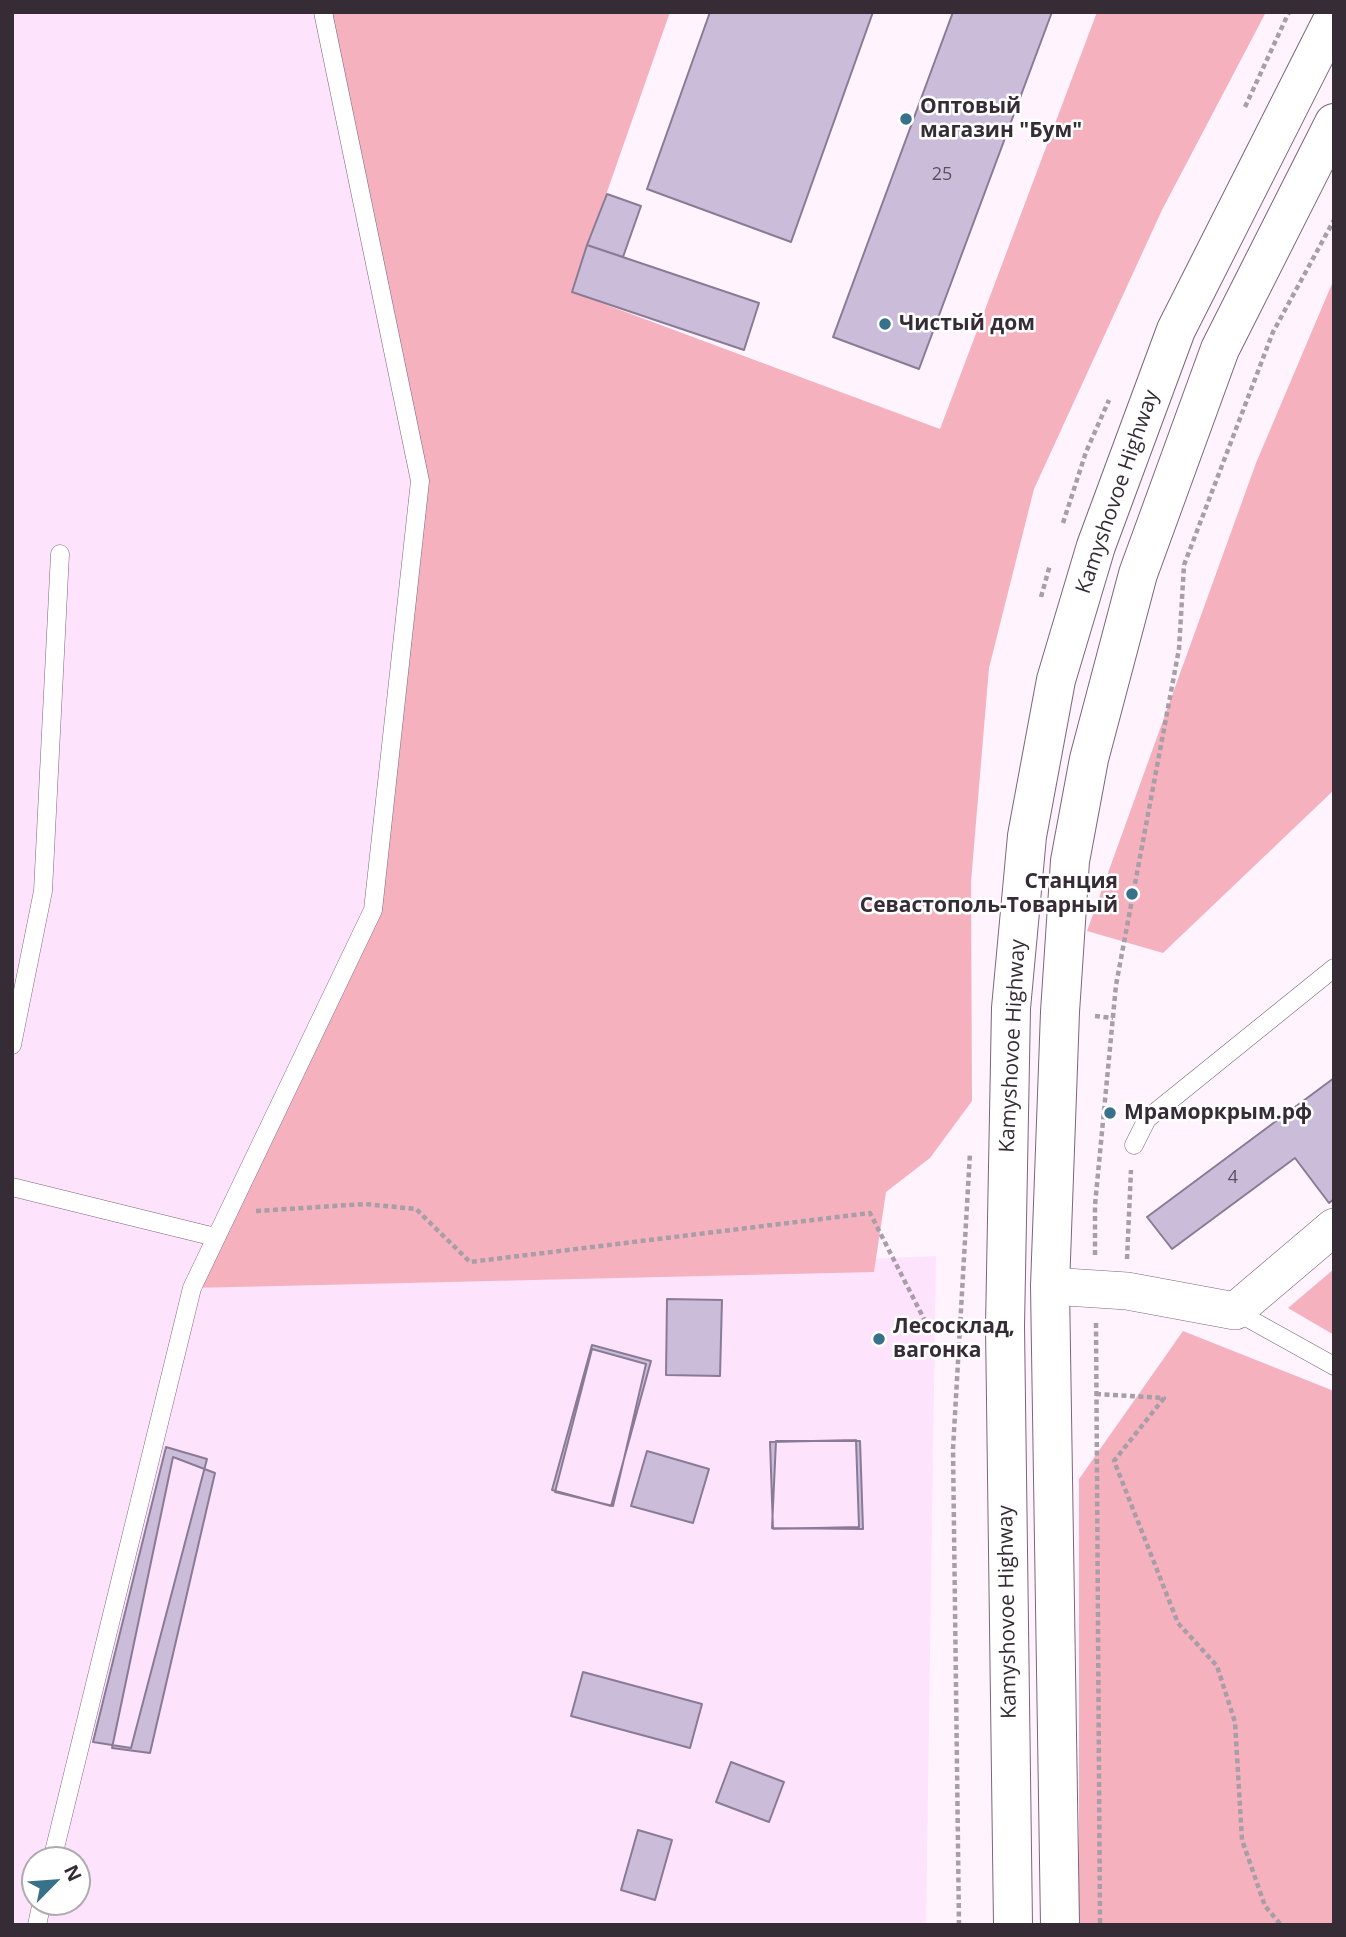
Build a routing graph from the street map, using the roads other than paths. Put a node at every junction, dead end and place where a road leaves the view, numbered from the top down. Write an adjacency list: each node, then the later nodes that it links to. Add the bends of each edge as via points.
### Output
1 (323, 12): 10 (lane, via 420,481 373,910)
2 (1334, 17): 15 (main road, Kamyshovoe Highway, via 1171,343 1096,546 1056,680 1027,836 1011,1008 1004,1325)
3 (1334, 123): 11 (main road, via 1220,349 1138,574 1089,759 1070,861)
4 (60, 554): 6 (lane, via 43,891)
5 (1334, 968): 7 (lane, via 1147,1119)
6 (12, 1045)
7 (1134, 1145)
8 (12, 1187): 10 (lane)
9 (1334, 1227): 12 (street)
10 (215, 1237): 14 (lane, via 192,1288)
11 (1050, 1286): 12 (street, via 1111,1289); 16 (main road)
12 (1235, 1311): 13 (lane)
13 (1334, 1366)
14 (55, 1846)
15 (1013, 1925)
16 (1060, 1925)

